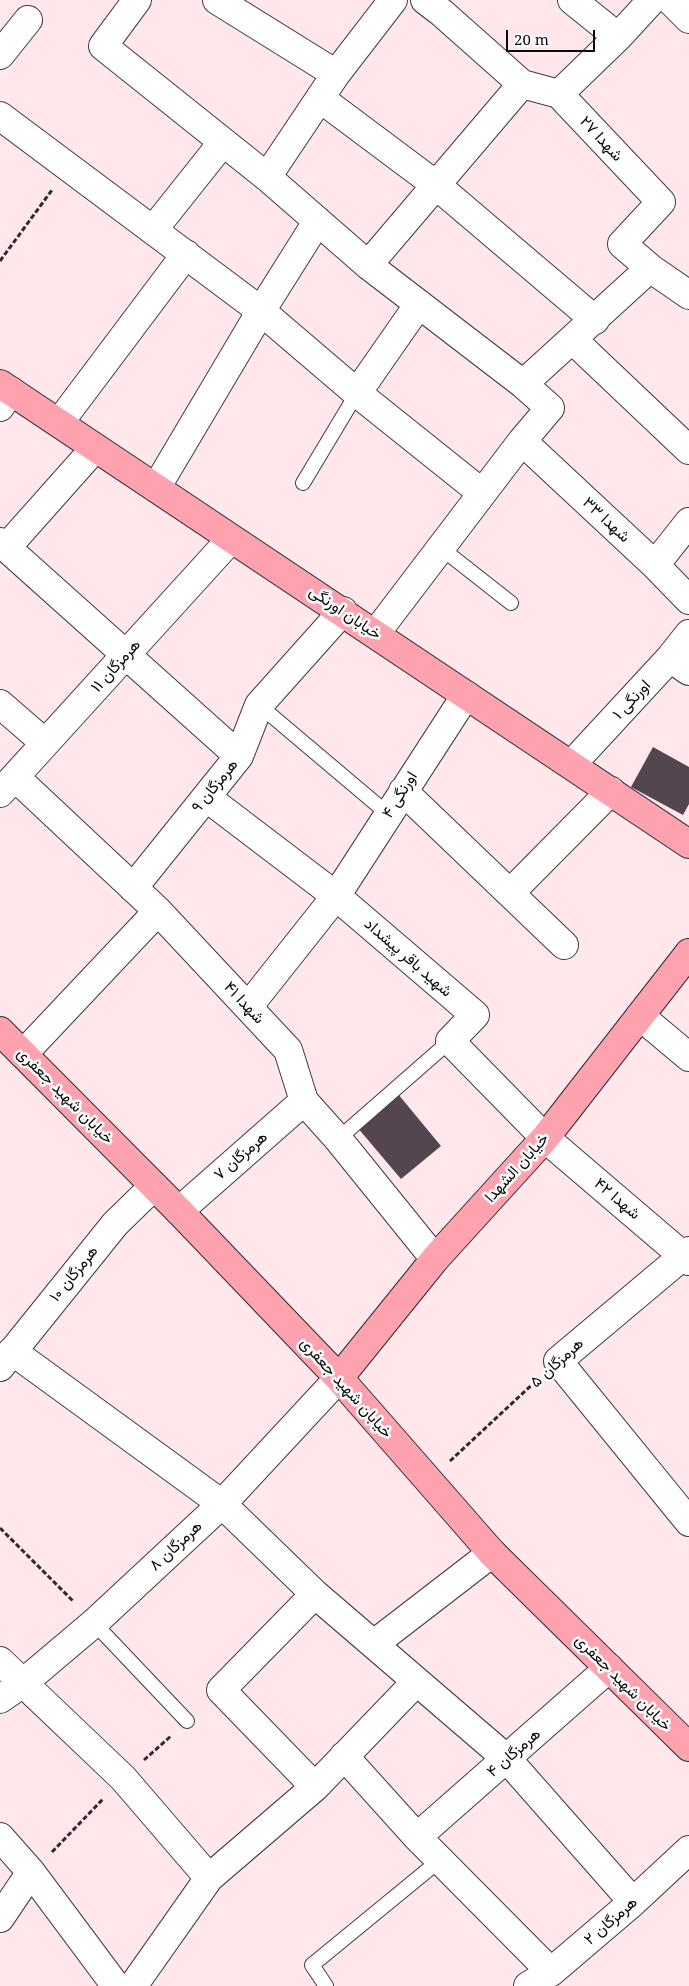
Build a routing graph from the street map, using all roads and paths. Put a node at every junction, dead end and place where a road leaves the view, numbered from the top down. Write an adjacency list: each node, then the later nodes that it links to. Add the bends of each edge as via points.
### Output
1 (137, 0): 17 (street, via 103,46)
2 (217, 0): 12 (street)
3 (393, 0): 12 (street)
4 (572, 0): 10 (street)
5 (652, 0): 10 (street)
6 (670, 0): 8 (street)
7 (440, 4): 13 (street)
8 (689, 19)
9 (28, 20): 11 (street)
10 (618, 37): 14 (street)
11 (0, 54)
12 (336, 74): 15 (street)
13 (522, 84): 14 (street); 20 (street)
14 (559, 94): 26 (street, شهدا ۲۷, via 662,202 622,244)
15 (321, 99): 19 (street); 20 (street)
16 (0, 116): 18 (street)
17 (223, 142): 19 (street); 22 (street)
18 (69, 168): 22 (street); 24 (path)
19 (267, 177): 21 (street)
20 (436, 185): 25 (street); 30 (street)
21 (317, 222): 25 (street); 29 (street)
22 (153, 230): 23 (street)
23 (186, 254): 29 (street); 35 (street)
24 (0, 261)
25 (368, 265): 28 (street)
26 (650, 268): 27 (street, شهدا ۲۷); 30 (street)
27 (689, 294)
28 (419, 304): 32 (street); 33 (street)
29 (261, 311): 33 (street); 40 (street)
30 (595, 320): 31 (street)
31 (573, 340): 32 (street); 37 (street)
32 (522, 384): 36 (street, via 550,408)
33 (358, 393): 39 (lane); 41 (street)
34 (4, 394): 35 (street, خیابان اورنگی)
35 (59, 423): 38 (street, خیابان اورنگی)
36 (522, 442): 41 (street); 46 (street, شهدا ۳۳)
37 (687, 444)
38 (96, 448): 40 (street, خیابان اورنگی); 44 (street)
39 (303, 484)
40 (156, 488): 43 (street, خیابان اورنگی)
41 (482, 494): 45 (street)
42 (689, 522): 46 (street)
43 (231, 539): 49 (street, خیابان اورنگی); 52 (street, هرمزگان ۱۱)
44 (4, 545): 52 (street)
45 (441, 548): 48 (lane); 50 (street)
46 (654, 564): 47 (street, شهدا ۳۳)
47 (689, 600)
48 (511, 603)
49 (343, 611): 50 (street, خیابان اورنگی); 56 (street, هرمزگان ۹)
50 (376, 633): 54 (street, خیابان اورنگی)
51 (689, 634): 53 (street, اورنگی ۱)
52 (126, 654): 57 (street, هرمزگان ۱۱); 58 (street)
53 (680, 665): 59 (street, اورنگی ۱)
54 (466, 695): 59 (street, خیابان اورنگی); 61 (street, اورنگی ۴)
55 (0, 704): 57 (street)
56 (259, 705): 58 (street, هرمزگان ۹); 64 (lane)
57 (45, 743): 60 (street, هرمزگان ۱۱)
58 (239, 756): 63 (street, هرمزگان ۹)
59 (572, 764): 62 (street, خیابان اورنگی)
60 (7, 785): 66 (street, شهدا ۴۱)
61 (403, 790): 64 (street, اورنگی ۴); 67 (street)
62 (611, 791): 65 (street, خیابان اورنگی); 67 (street)
63 (206, 798): 66 (street, هرمزگان ۹); 68 (street, شهید باقر پیشداد)
64 (388, 814): 68 (street, اورنگی ۴)
65 (689, 844)
66 (133, 888): 69 (street, شهدا ۴۱)
67 (510, 893): 70 (street)
68 (336, 896): 72 (street, اورنگی ۴); 75 (street, شهید باقر پیشداد, via 475,1015)
69 (158, 911): 72 (street, شهدا ۴۱); 76 (street)
70 (564, 945)
71 (689, 953): 73 (street, خیابان الشهدا)
72 (248, 1007): 78 (street, شهدا ۴۱, via 288,1050)
73 (640, 1016): 77 (street); 79 (street, خیابان الشهدا)
74 (0, 1031): 76 (street, خیابان شهید جعفری)
75 (450, 1041): 79 (street); 80 (lane)
76 (23, 1054): 81 (street, خیابان شهید جعفری)
77 (689, 1057)
78 (304, 1101): 80 (street, شهدا ۴۱); 82 (street, هرمزگان ۷)
79 (545, 1138): 83 (street, شهدا ۴۲); 84 (street, خیابان الشهدا)
80 (338, 1139): 84 (street, شهدا ۴۱)
81 (154, 1186): 82 (street, خیابان شهید جعفری); 85 (street, هرمزگان ۱۰, via 115,1224)
82 (178, 1211): 87 (street, خیابان شهید جعفری)
83 (687, 1256): 86 (street, هرمزگان ۵)
84 (435, 1259): 87 (street, خیابان الشهدا)
85 (6, 1359): 89 (street)
86 (558, 1361): 88 (path, هرمزگان ۵); 90 (street)
87 (339, 1378): 88 (street, خیابان شهید جعفری); 89 (street, هرمزگان ۸)
88 (429, 1481): 92 (street, خیابان شهید جعفری)
89 (222, 1504): 93 (street); 94 (street, هرمزگان ۸)
90 (689, 1522)
91 (0, 1528): 94 (path)
92 (492, 1553): 95 (street); 97 (street, خیابان شهید جعفری)
93 (315, 1594): 95 (street); 105 (street, via 221,1690)
94 (94, 1623): 99 (street, هرمزگان ۸); 101 (lane)
95 (374, 1644): 98 (street)
96 (0, 1661): 99 (street)
97 (609, 1668): 102 (street, خیابان شهید جعفری); 104 (street, هرمزگان ۴)
98 (416, 1682): 103 (street); 104 (street)
99 (24, 1683): 100 (street, هرمزگان ۸); 111 (street, via 124,1778)
100 (0, 1699)
101 (187, 1721)
102 (688, 1744)
103 (344, 1756): 105 (street); 107 (street)
104 (507, 1759): 107 (street, هرمزگان ۴); 112 (street)
105 (314, 1787): 111 (street)
106 (0, 1837): 110 (street)
107 (417, 1837): 109 (street)
108 (689, 1850): 112 (street, هرمزگان ۲)
109 (440, 1860): 114 (street); 117 (lane, via 312,1965)
110 (31, 1872): 113 (street); 115 (street)
111 (209, 1878): 116 (street)
112 (633, 1902): 114 (street, هرمزگان ۲)
113 (0, 1918)
114 (551, 1972): 118 (street, هرمزگان ۲)
115 (116, 1986)
116 (133, 1986)
117 (326, 1986)
118 (528, 1986)

